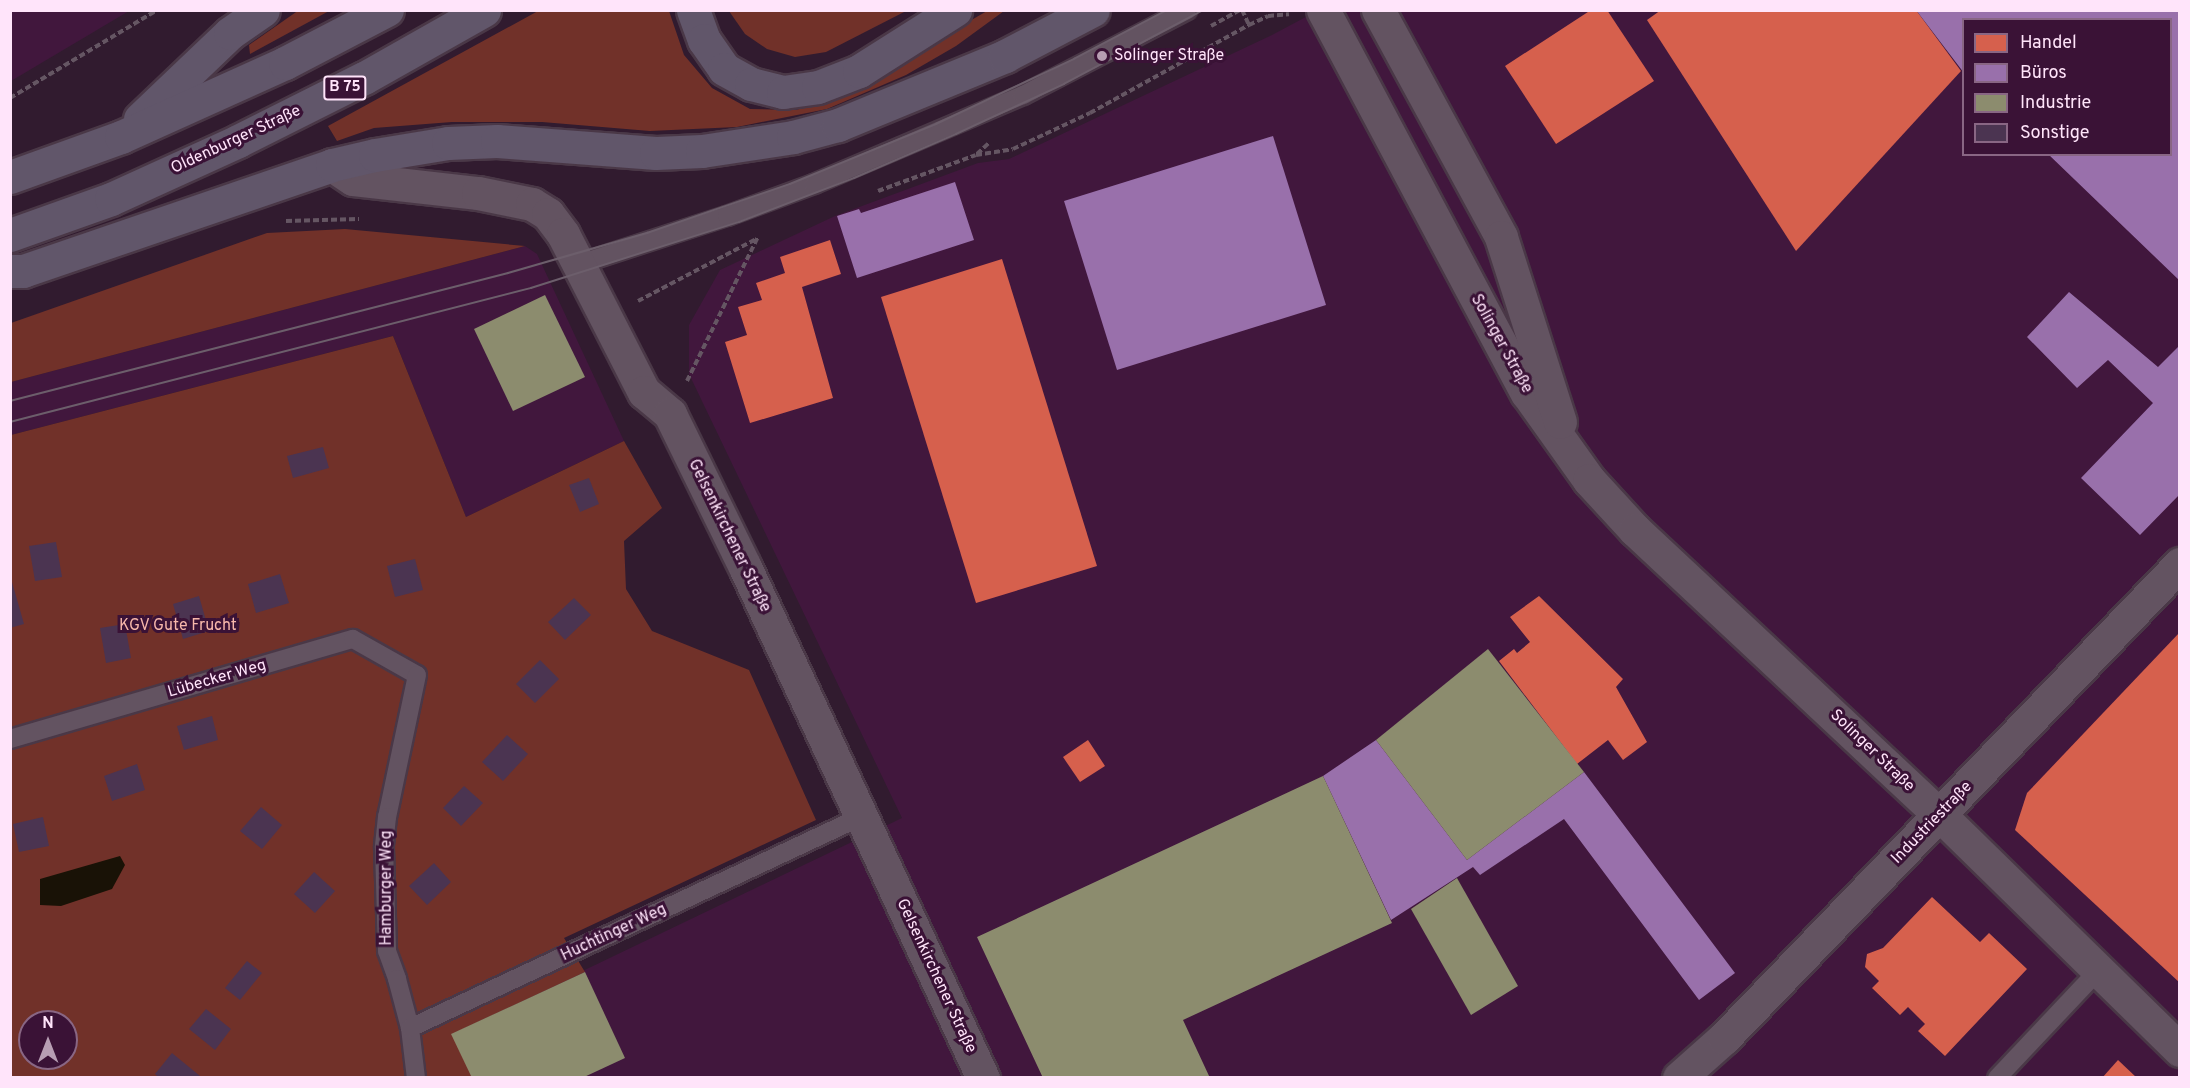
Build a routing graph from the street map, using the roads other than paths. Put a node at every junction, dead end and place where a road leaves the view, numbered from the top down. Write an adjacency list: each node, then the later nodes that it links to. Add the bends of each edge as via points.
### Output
1 (263, 10): 10 (highway, via 230,33)
2 (387, 10): 10 (highway, via 285,63)
3 (484, 10): 13 (highway, Oldenburger Straße / B 75, via 364,78 238,141 111,199)
4 (693, 10): 5 (highway, via 704,40 724,69 751,84 783,92 818,87 859,71)
5 (955, 10)
6 (1093, 10): 11 (highway, via 1005,56 838,125 793,137 702,152 656,153 497,141 448,143)
7 (1187, 10): 14 (lane, via 1023,95 814,184)
8 (1323, 10): 16 (street, Solinger Straße, via 1527,393)
9 (1378, 10): 16 (street, Solinger Straße, via 1501,237)
10 (121, 137): 12 (highway)
11 (332, 165): 14 (street, Gelsenkirchener Straße, via 353,179 478,193 532,204 548,214); 15 (highway, via 23,271)
12 (10, 177)
13 (10, 235)
14 (579, 264): 21 (street, Gelsenkirchener Straße, via 644,392 670,414)
15 (10, 271)
16 (1569, 449): 20 (street, Solinger Straße, via 1611,506)
17 (2176, 576): 20 (street, Industriestraße)
18 (417, 675): 19 (lane, Lübecker Weg, via 353,639); 23 (lane, Hamburger Weg, via 384,848 387,951)
19 (10, 739)
20 (1940, 815): 22 (street, Solinger Straße); 27 (street, Industriestraße, via 1724,1038)
21 (862, 816): 23 (lane, Huchtinger Weg); 26 (street, Gelsenkirchener Straße)
22 (2098, 971): 24 (street, Solinger Straße); 28 (lane)
23 (410, 1028): 25 (lane)
24 (2180, 1050)
25 (416, 1077)
26 (983, 1077)
27 (1679, 1077)
28 (1997, 1077)

